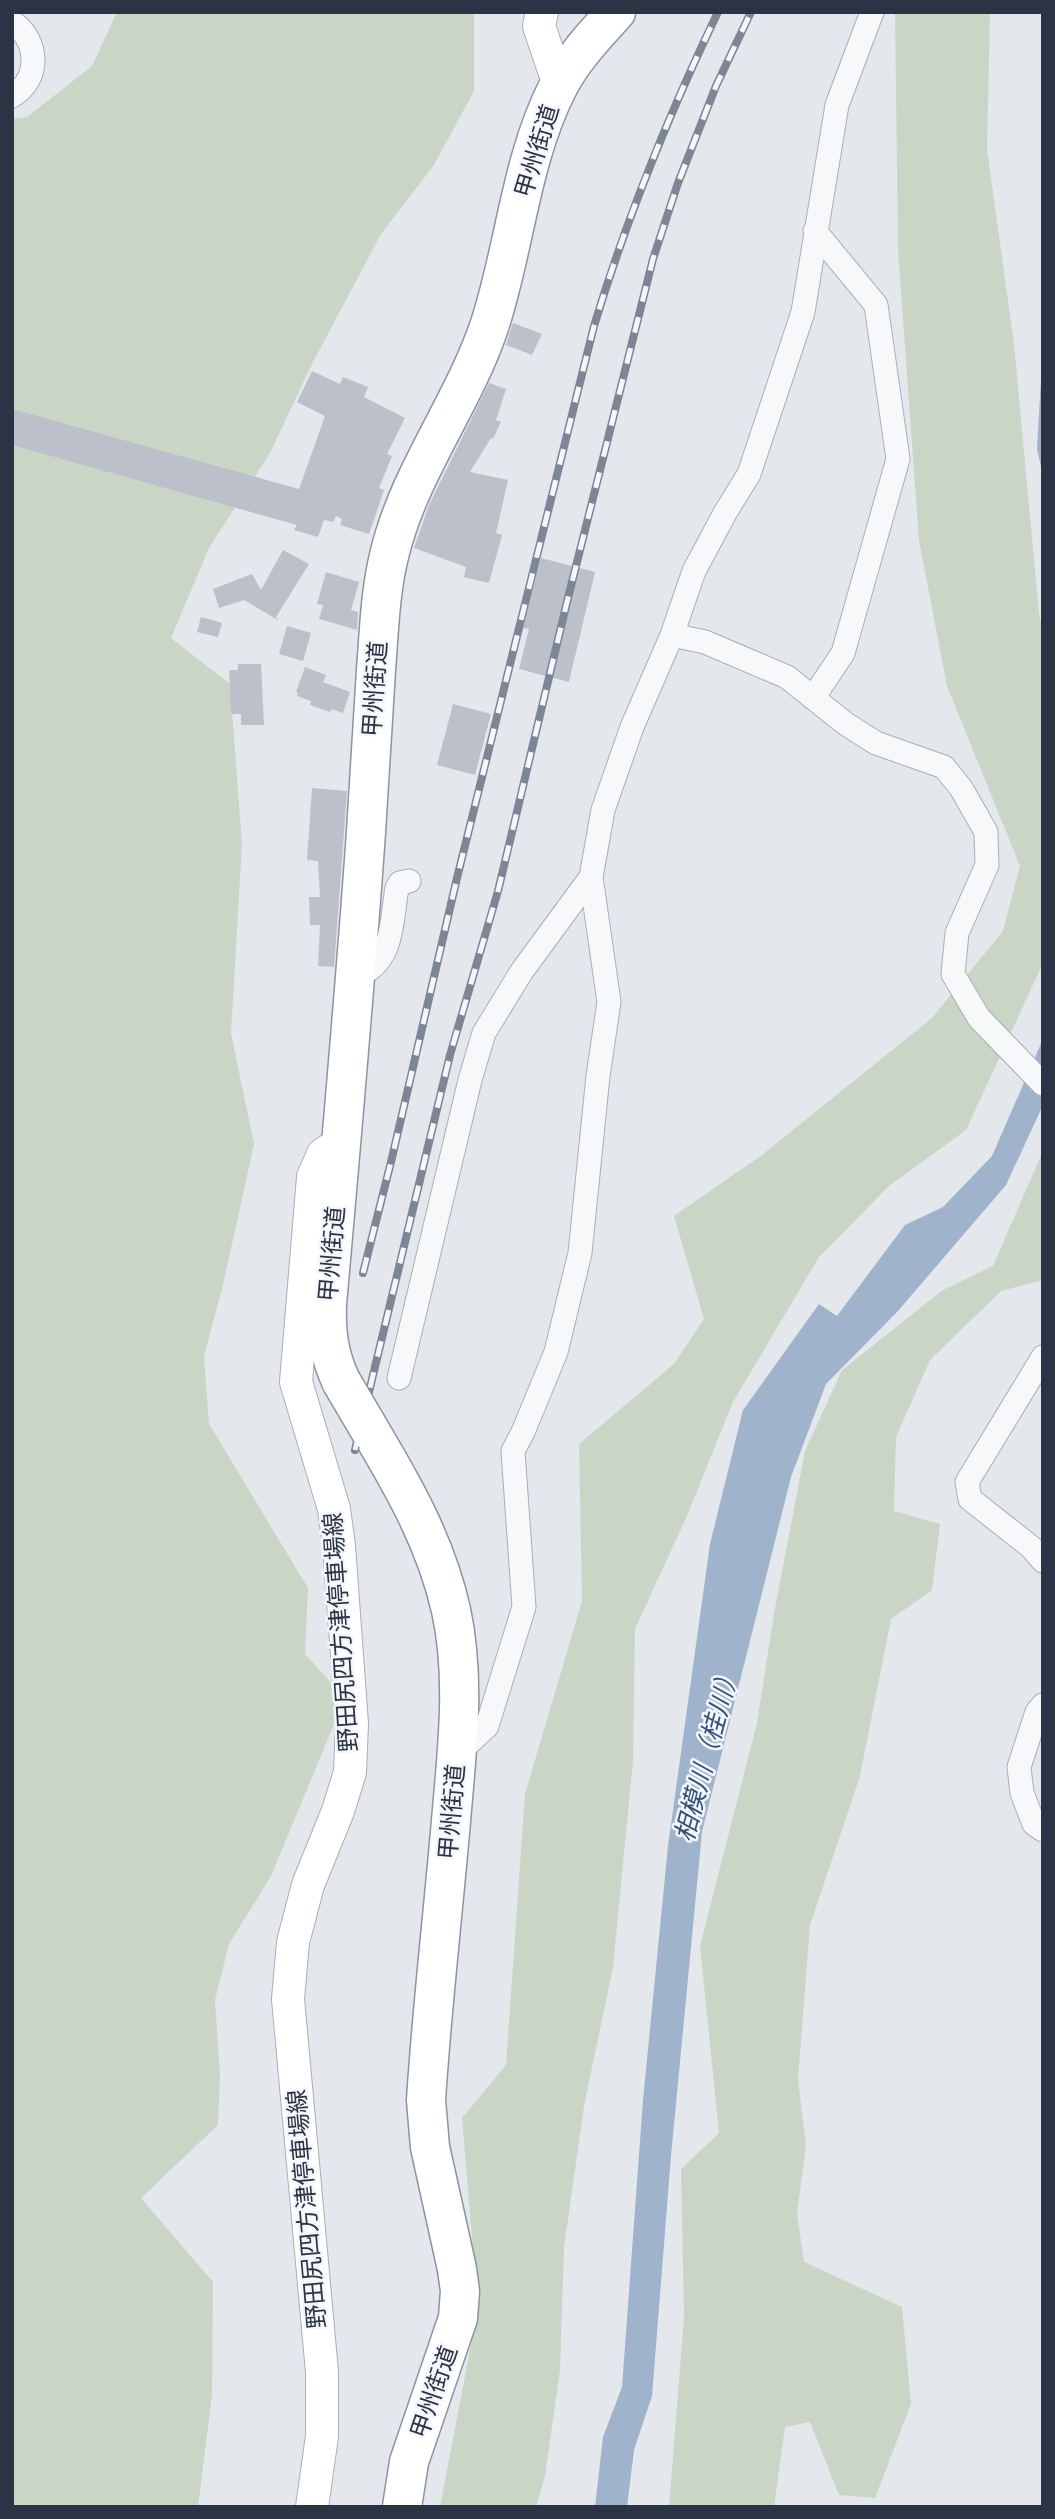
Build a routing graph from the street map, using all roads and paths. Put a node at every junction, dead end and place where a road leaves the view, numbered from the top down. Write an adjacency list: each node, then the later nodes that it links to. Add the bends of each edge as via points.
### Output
1 (542, 12): 5 (main road, via 539,26)
2 (616, 12): 5 (highway, 甲州街道)
3 (872, 12): 7 (street, via 837,105)
4 (12, 22): 6 (street, via 30,40 34,62 28,81)
5 (559, 85): 12 (highway, 甲州街道, via 534,151 488,328 419,474 388,556)
6 (12, 96)
7 (815, 231): 8 (street, via 803,312 749,474 694,571); 9 (street, via 876,305 898,460 843,653)
8 (672, 635): 9 (street, via 705,642 787,677); 10 (street, via 603,810)
9 (813, 698): 13 (street, via 876,743 944,767 961,788 986,832 987,865 957,933 953,974 979,1018)
10 (591, 877): 16 (street, via 522,971 484,1033); 19 (street, via 609,1002 580,1254 556,1352 513,1451 524,1607 487,1726)
11 (409, 881): 12 (street, via 397,888 387,947 377,965)
12 (356, 976): 14 (highway, 甲州街道)
13 (1043, 1084)
14 (342, 1142): 19 (highway, 甲州街道, bridge, via 327,1341 341,1381 423,1525 451,1610 460,1690); 21 (main road, 野田尻四方津停車場線, via 323,1154 313,1177 296,1382 334,1509 352,1724 350,1772 308,1885 293,1942 288,1999 322,2372 322,2436)
15 (1043, 1357): 17 (street, via 967,1482 970,1499)
16 (399, 1378)
17 (1043, 1561)
18 (1043, 1705): 20 (street, via 1018,1767 1034,1824)
19 (457, 1754): 22 (highway, 甲州街道, via 426,2100 430,2147 460,2291 458,2318 409,2462)
20 (1043, 1830)
21 (312, 2507)
22 (402, 2507)

